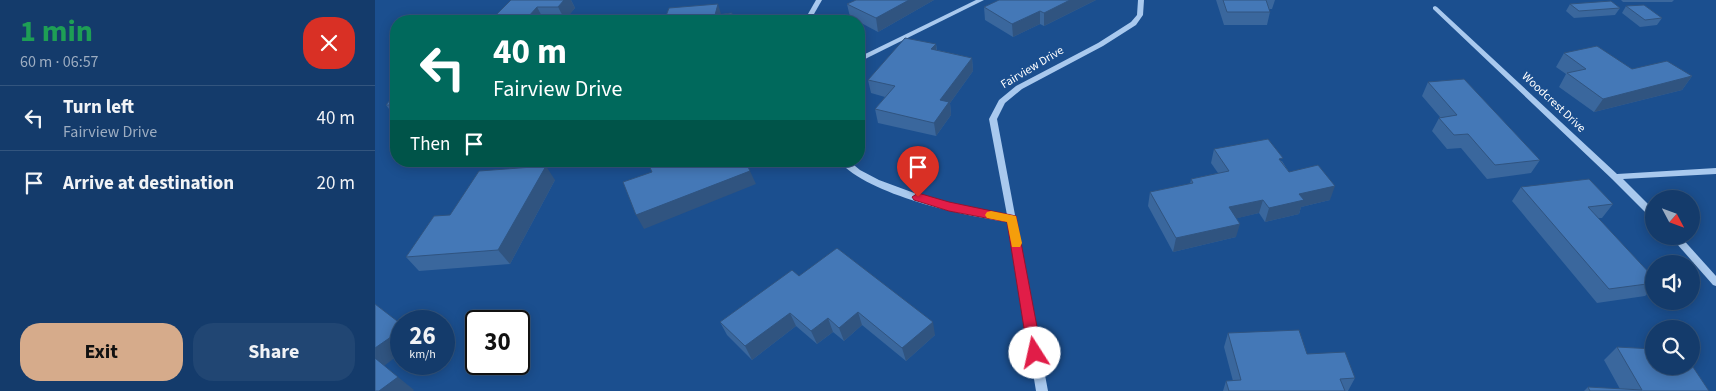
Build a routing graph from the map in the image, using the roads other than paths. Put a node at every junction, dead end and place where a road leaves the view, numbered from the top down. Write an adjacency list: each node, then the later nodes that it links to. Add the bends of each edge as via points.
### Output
1 (819, 0): 5 (street)
2 (981, 0): 6 (street)
3 (1141, 0): 11 (street, Fairview Drive, via 1139,17 1123,33 1063,62 1007,95 997,106 993,119)
4 (1435, 8): 9 (street, Woodcrest Drive)
5 (810, 15)
6 (865, 57)
7 (848, 167): 11 (street, via 887,187 949,206)
8 (1716, 171): 9 (street)
9 (1615, 177): 10 (street, Woodcrest Drive)
10 (1645, 207)
11 (1012, 219): 14 (street, Fairview Drive)
12 (1682, 245): 13 (street)
13 (1716, 282)
14 (1042, 391)

